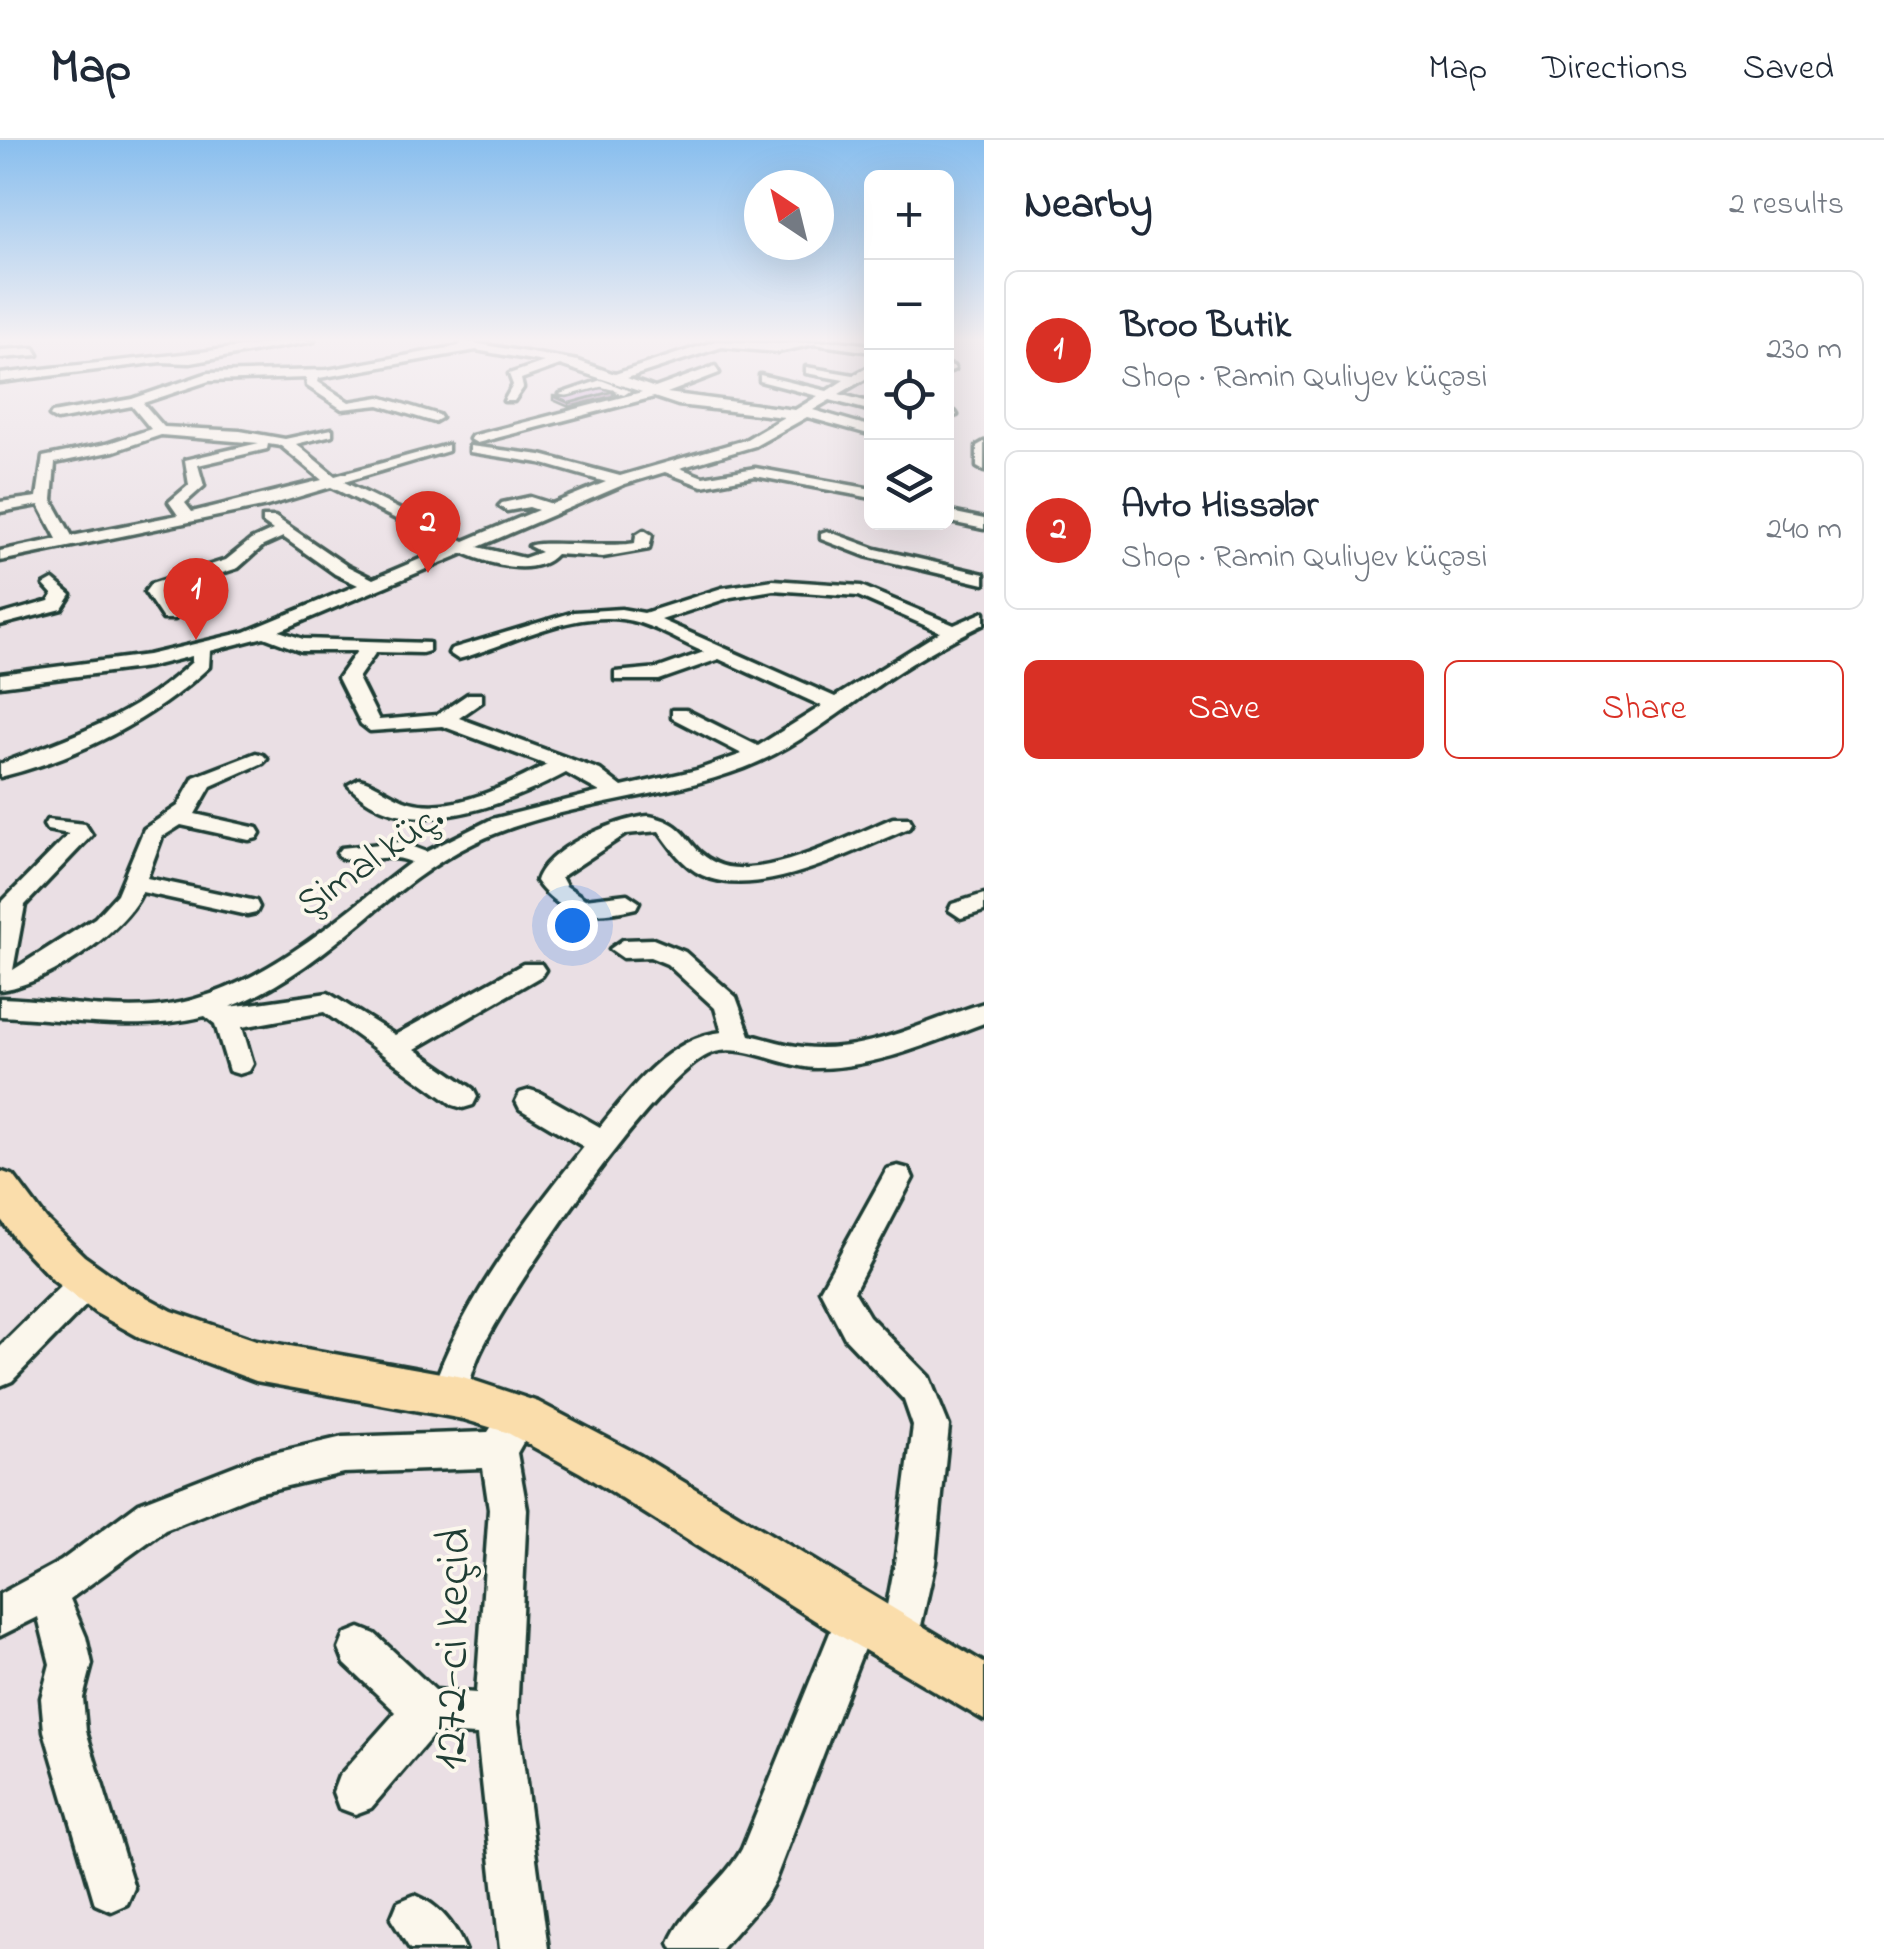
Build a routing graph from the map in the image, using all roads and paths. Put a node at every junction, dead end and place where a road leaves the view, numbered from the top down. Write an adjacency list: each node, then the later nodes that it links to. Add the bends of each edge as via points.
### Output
1 (156, 425): 4 (street)
2 (547, 425): 13 (street, via 476,444 508,464 541,459)
3 (783, 425): 9 (street)
4 (160, 430): 6 (street); 16 (street, via 50,458)
5 (327, 432): 6 (street)
6 (279, 442): 14 (street); 21 (street, via 190,463 197,486 177,502)
7 (984, 446): 11 (street)
8 (443, 448): 14 (street)
9 (711, 456): 10 (street); 12 (street)
10 (732, 466)
11 (984, 467)
12 (666, 468): 13 (street); 15 (street, via 702,482 755,472)
13 (620, 481): 20 (street)
14 (332, 482): 17 (street); 29 (street)
15 (864, 492)
16 (44, 500): 19 (street); 28 (street)
17 (249, 505): 21 (street); 24 (street)
18 (507, 506): 20 (street, via 530,502)
19 (0, 507)
20 (554, 510): 27 (street)
21 (188, 518): 28 (street)
22 (954, 518): 23 (street)
23 (984, 524)
24 (283, 531): 36 (street); 38 (street, via 232,564 158,588 154,592)
25 (644, 535): 30 (street, via 643,546 626,550)
26 (828, 536): 32 (street)
27 (489, 538): 29 (street); 30 (street)
28 (67, 542): 31 (street)
29 (464, 548): 30 (street, via 509,570); 36 (street)
30 (548, 553): 33 (street)
31 (0, 556)
32 (886, 556): 34 (street); 37 (street, via 859,570)
33 (561, 572)
34 (984, 579)
35 (53, 585): 40 (street, via 62,595 56,605)
36 (373, 585): 42 (street)
37 (852, 590): 41 (street, via 760,586); 43 (street)
38 (170, 614)
39 (984, 616): 43 (street, Şimal küç.)
40 (0, 620)
41 (645, 620): 47 (street, via 588,613); 48 (street)
42 (264, 631): 45 (street, via 301,645); 46 (street)
43 (954, 631): 52 (street, Şimal küç.)
44 (422, 646): 45 (street)
45 (370, 647): 55 (street, via 348,678 365,718)
46 (201, 651): 50 (street); 59 (street, via 202,663 141,713)
47 (458, 653)
48 (718, 653): 49 (street, via 672,673); 52 (street)
49 (622, 676)
50 (0, 680)
51 (475, 698): 54 (street)
52 (836, 705): 57 (street, Şimal küç.)
53 (680, 714): 57 (street)
54 (442, 720): 55 (street); 60 (street)
55 (376, 727): 56 (street)
56 (347, 732)
57 (759, 754): 62 (street, Şimal küç.)
58 (256, 758): 64 (street, via 202,782)
59 (4, 763)
60 (566, 764): 61 (street, via 509,790 430,810 406,809); 62 (street)
61 (359, 785)
62 (617, 794): 63 (street, Şimal küç.)
63 (572, 804): 68 (street); 70 (street, Şimal küç., via 502,823)
64 (177, 817): 67 (street); 71 (street, via 152,834)
65 (901, 823): 68 (street, via 738,877 702,865 666,826)
66 (55, 824): 76 (street, via 81,835 13,903)
67 (249, 833)
68 (603, 833): 72 (street, via 548,880 590,911)
69 (349, 853): 70 (street, via 400,848)
70 (428, 861): 78 (street, Şimal küç.)
71 (134, 883): 73 (street); 76 (street, via 121,908 84,939 37,970)
72 (627, 902)
73 (247, 907)
74 (623, 948): 80 (street, via 653,948 676,958 727,1004)
75 (532, 970): 81 (street)
76 (0, 977)
77 (0, 1007): 78 (street, Şimal küç., via 114,1017)
78 (218, 1013): 81 (street, via 328,1002); 82 (street)
79 (984, 1013): 80 (street, via 885,1048 839,1056 790,1057)
80 (739, 1044): 85 (street, via 701,1046 684,1057)
81 (392, 1050): 83 (street)
82 (239, 1064)
83 (463, 1097)
84 (530, 1102): 85 (street)
85 (603, 1144): 90 (street, via 472,1334)
86 (898, 1178): 95 (street, via 837,1290 858,1332 930,1405)
87 (0, 1187): 88 (main road, via 42,1242)
88 (87, 1282): 89 (street); 90 (main road, via 142,1320 217,1351 300,1373)
89 (0, 1370)
90 (448, 1396): 91 (main road, via 480,1402)
91 (509, 1433): 92 (street, via 344,1455 257,1476 152,1516); 94 (main road, via 593,1454); 99 (street, 1272-ci keçid)
92 (47, 1592): 93 (street); 101 (street, via 71,1664 62,1698 65,1731)
93 (0, 1616)
94 (856, 1617): 95 (main road); 102 (street, via 760,1864)
95 (900, 1643): 97 (main road)
96 (360, 1650): 98 (street)
97 (984, 1692)
98 (426, 1711): 99 (street); 100 (street)
99 (496, 1714): 103 (street, 1272-ci keçid)
100 (355, 1792)
101 (111, 1888)
102 (694, 1943)
103 (524, 1949)

